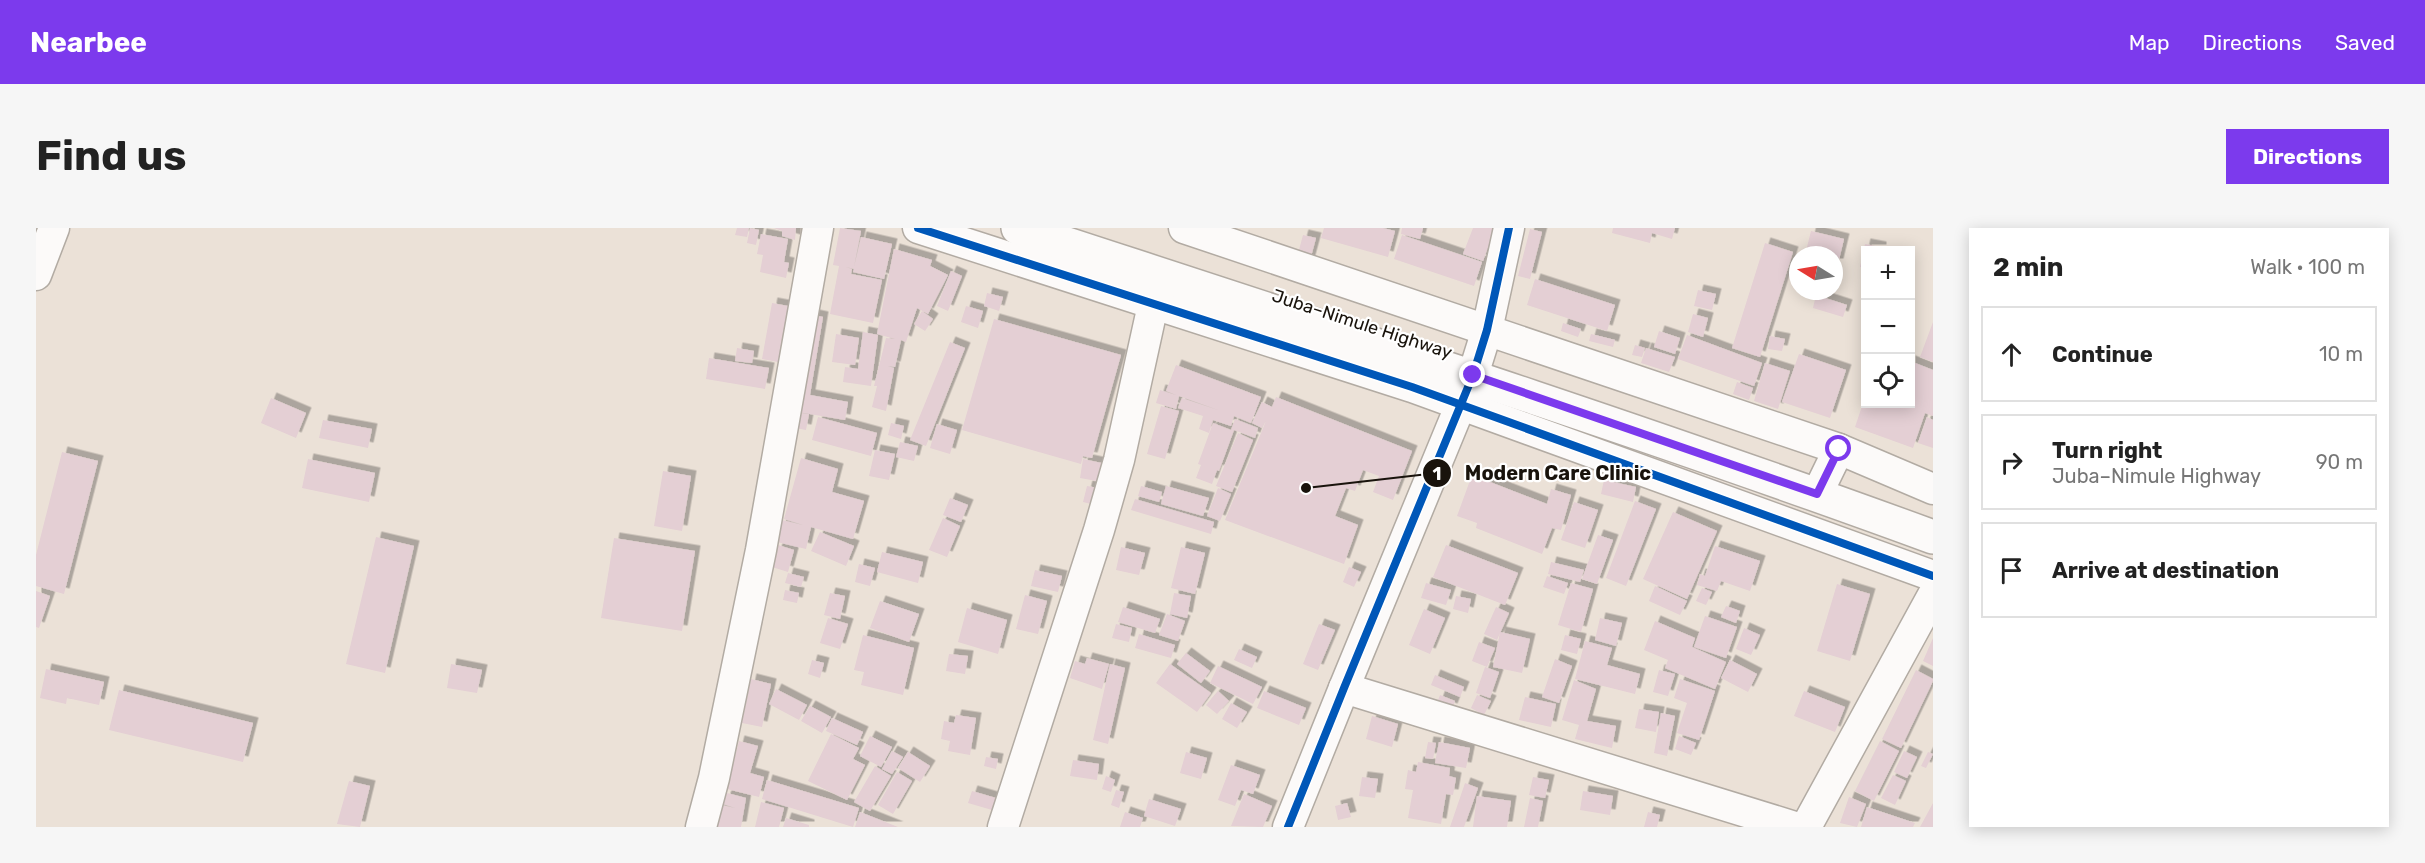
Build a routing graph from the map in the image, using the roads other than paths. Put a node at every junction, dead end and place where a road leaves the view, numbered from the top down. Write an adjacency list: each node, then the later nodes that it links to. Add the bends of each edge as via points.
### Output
1 (54, 228): 7 (street)
2 (818, 228): 18 (street, via 761,550)
3 (918, 228): 8 (street, via 1051,272)
4 (1018, 228): 8 (main road, Juba–Nimule Highway)
5 (1184, 228): 9 (street)
6 (1509, 228): 9 (street)
7 (36, 275)
8 (1157, 289): 10 (main road, Juba–Nimule Highway); 19 (street, via 1119,460 1099,530)
9 (1487, 330): 10 (street); 11 (street)
10 (1467, 390): 13 (main road, Juba–Nimule Highway); 15 (street); 17 (street)
11 (1839, 449): 12 (street); 13 (street)
12 (1933, 489)
13 (1817, 494): 14 (main road, Juba–Nimule Highway)
14 (1933, 537)
15 (1933, 576)
16 (1933, 595): 22 (street)
17 (1344, 688): 20 (street); 21 (street)
18 (701, 827)
19 (1003, 827)
20 (1288, 827)
21 (1795, 827)
22 (1806, 827)

